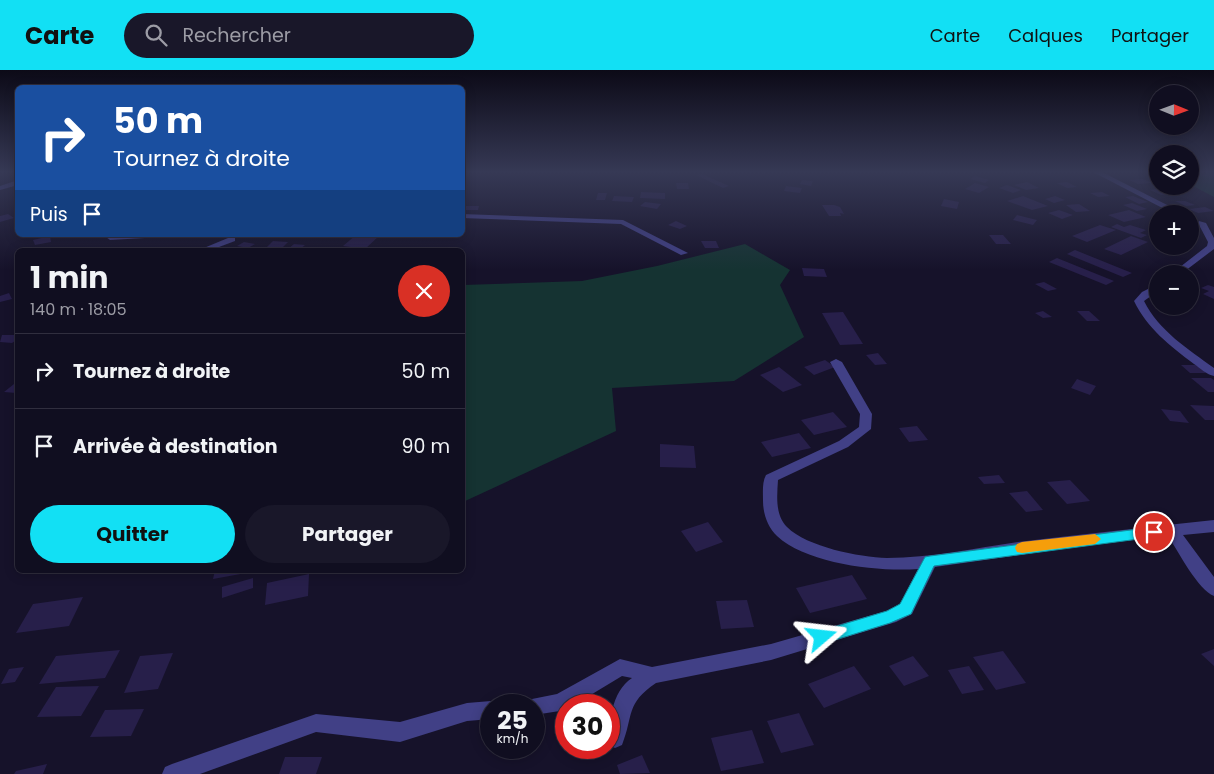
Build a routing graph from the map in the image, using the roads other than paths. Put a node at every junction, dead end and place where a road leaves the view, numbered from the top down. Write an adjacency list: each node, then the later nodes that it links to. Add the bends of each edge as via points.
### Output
1 (465, 216): 7 (street, via 623,222)
2 (1199, 222): 3 (street)
3 (1202, 223): 4 (street); 8 (street, via 1211,246)
4 (1214, 227)
5 (238, 237): 6 (street)
6 (208, 248)
7 (684, 253)
8 (1187, 265)
9 (1149, 292): 11 (street, via 1140,301 1143,312 1160,331)
10 (836, 362): 14 (street, via 866,414 865,429 854,440 789,466 771,478 770,514 782,532 808,547 884,564)
11 (1214, 373)
12 (1214, 526): 13 (street)
13 (1172, 530): 14 (street); 15 (street)
14 (930, 562): 16 (street, via 906,609 890,616 771,652)
15 (1214, 589)
16 (652, 675): 17 (street, via 620,667 560,703); 19 (street, via 634,687)
17 (545, 705)
18 (480, 711): 20 (street, via 400,732 316,723)
19 (620, 719)
20 (172, 774)

